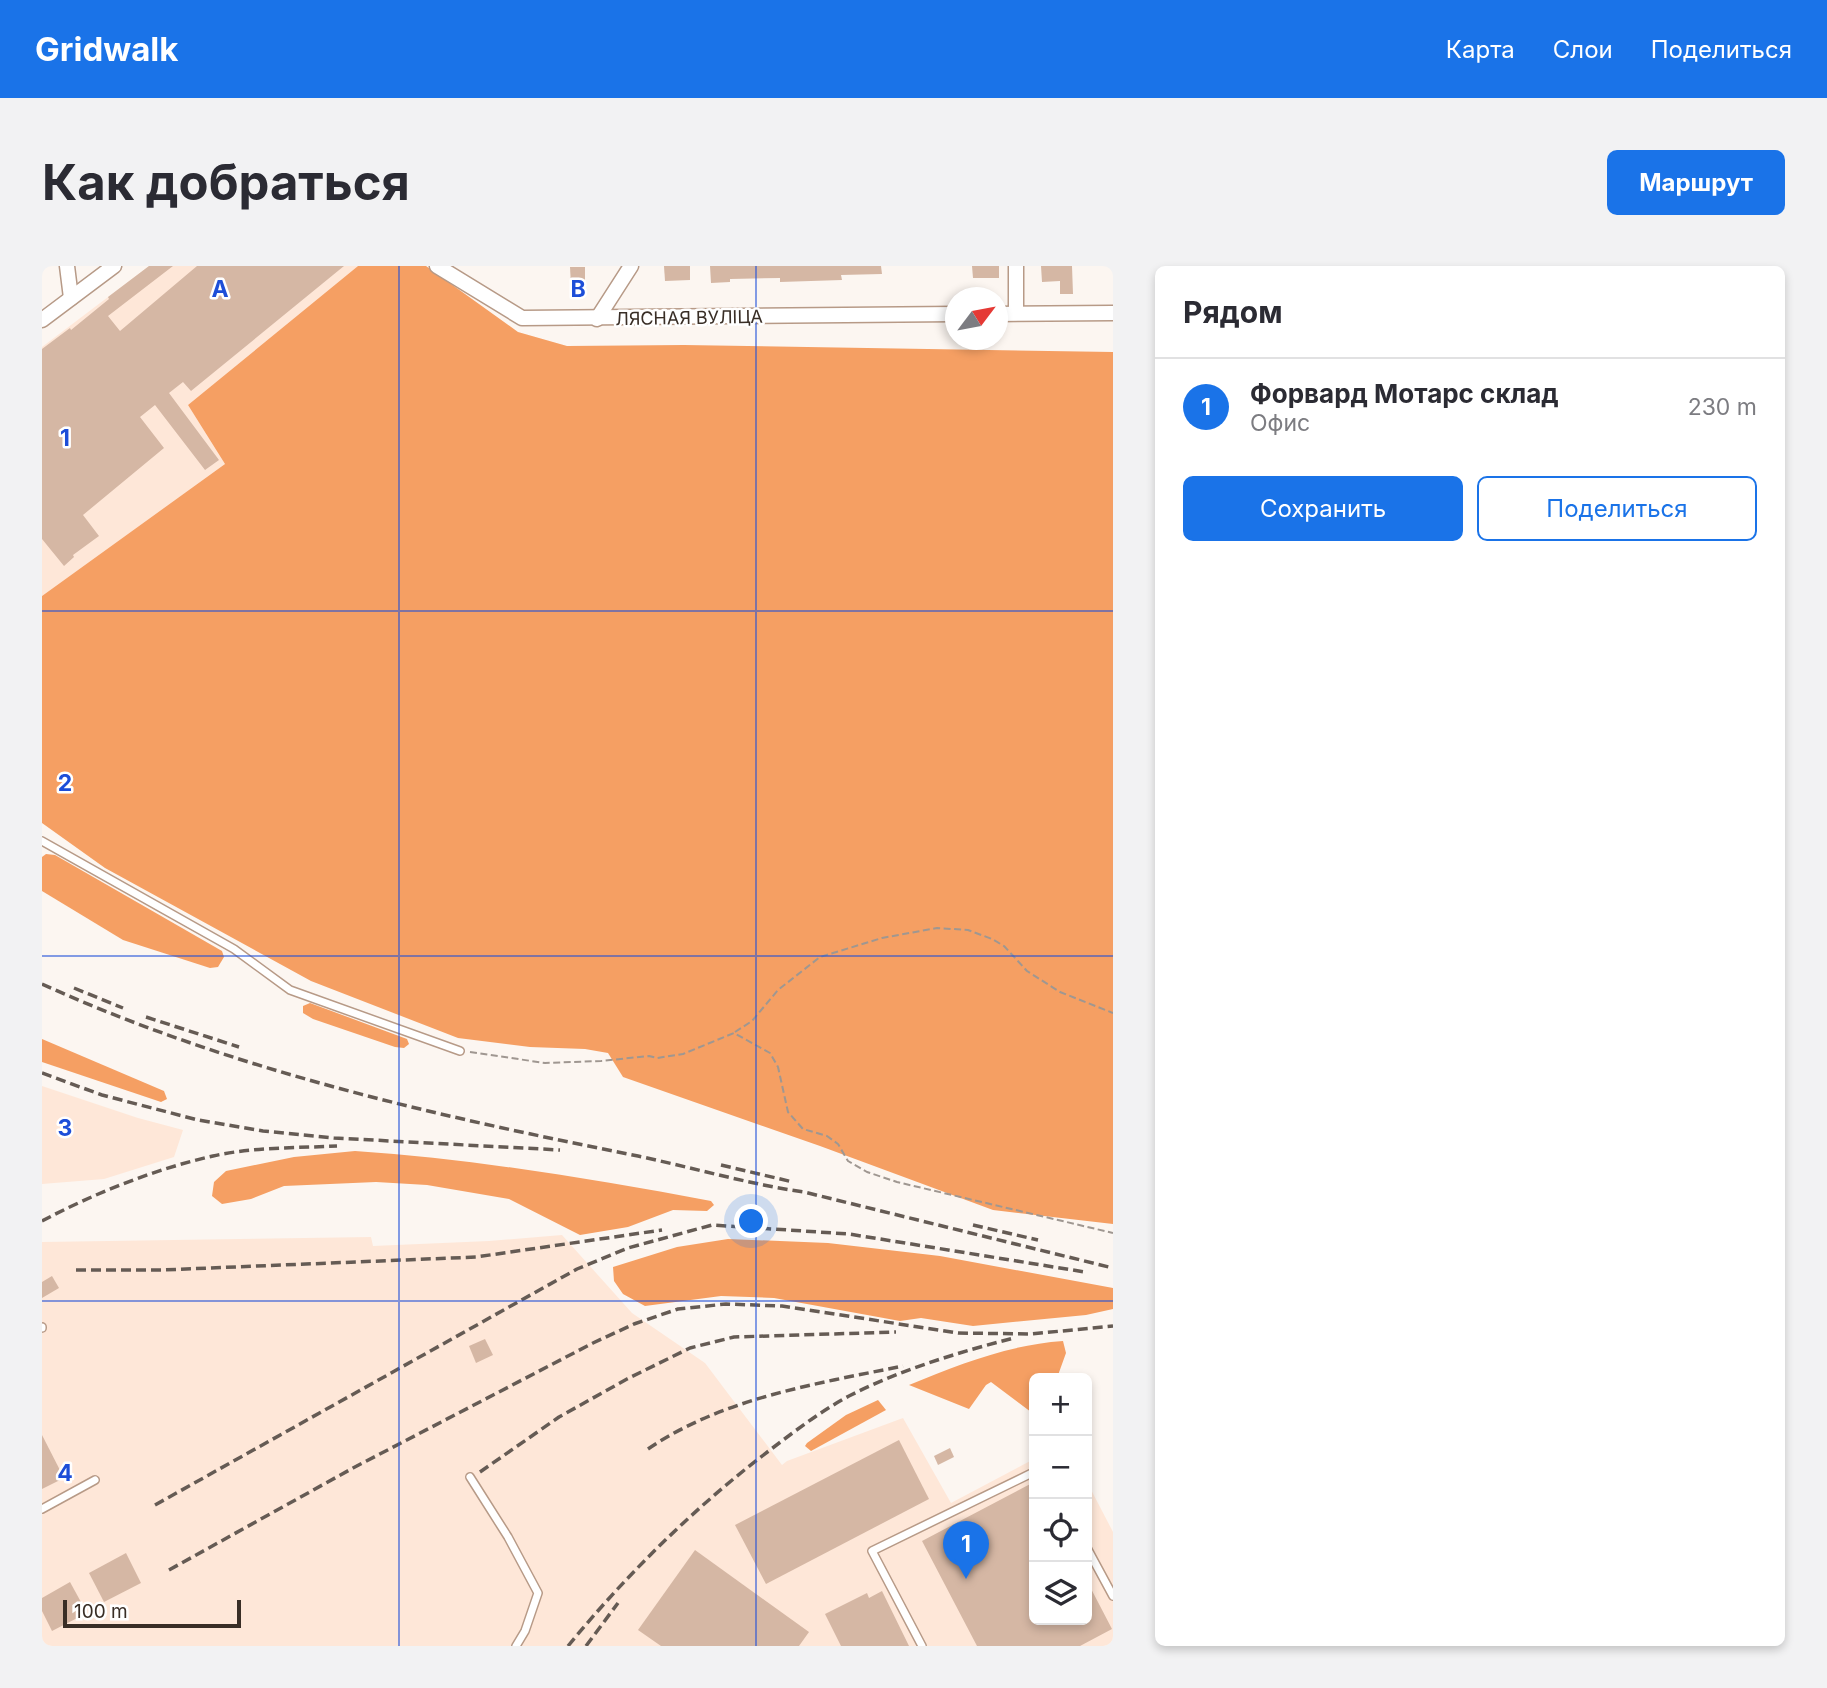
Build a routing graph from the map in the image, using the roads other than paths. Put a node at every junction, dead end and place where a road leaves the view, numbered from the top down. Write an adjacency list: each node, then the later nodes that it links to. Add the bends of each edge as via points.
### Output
1 (67, 266): 6 (street)
2 (114, 266): 6 (street)
3 (437, 266): 11 (street, ЛЯСНАЯ ВУЛІЦА, via 522,318)
4 (631, 266): 11 (street)
5 (1016, 266): 8 (street)
6 (71, 298): 12 (street)
7 (1008, 313): 8 (street)
8 (1016, 313): 9 (street)
9 (1113, 313)
10 (945, 314): 11 (street, ЛЯСНАЯ ВУЛІЦА)
11 (597, 319)
12 (42, 320)
13 (42, 841): 14 (lane, via 234,949 290,990)
14 (460, 1051)
15 (1029, 1474): 22 (lane, via 872,1551)
16 (470, 1477): 21 (lane, via 538,1594)
17 (95, 1480): 18 (lane)
18 (42, 1509)
19 (1092, 1557): 20 (lane)
20 (1113, 1596)
21 (516, 1646)
22 (922, 1646)

